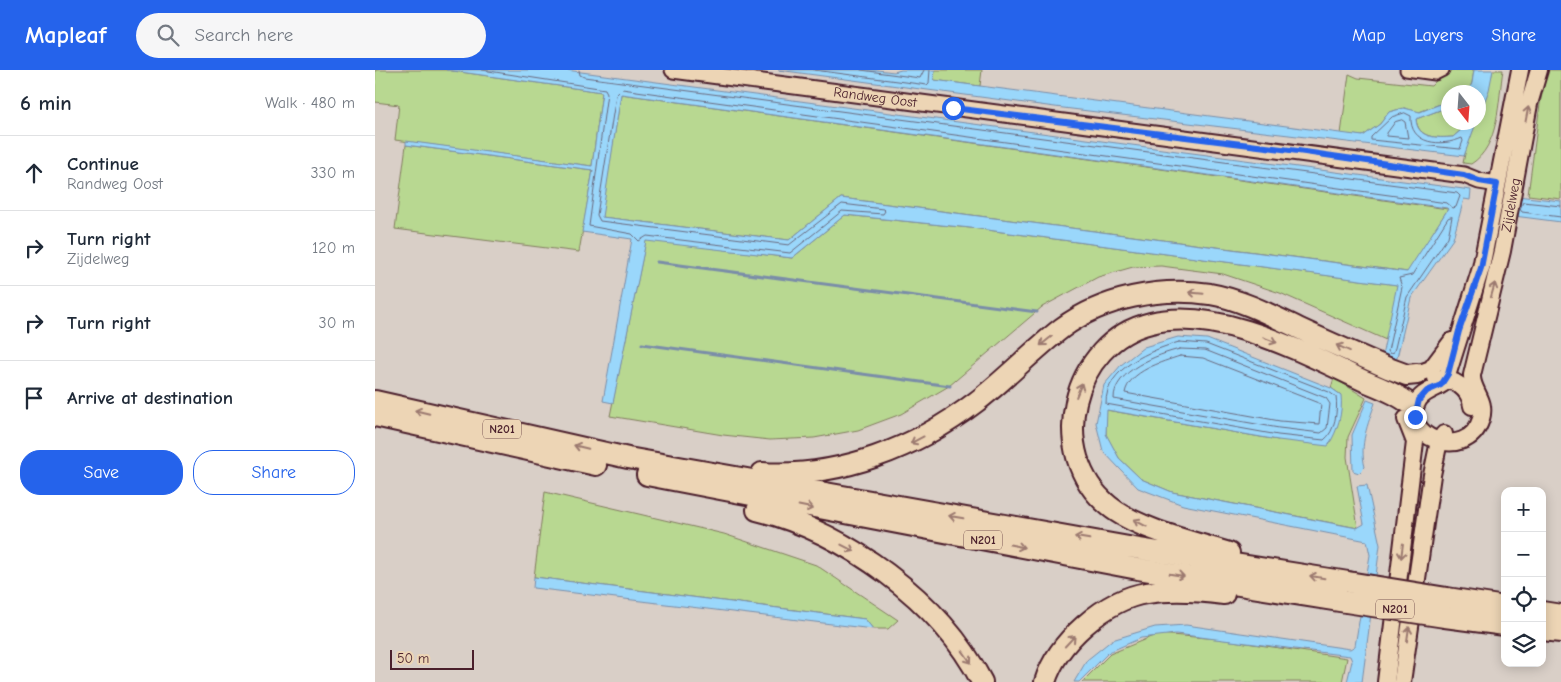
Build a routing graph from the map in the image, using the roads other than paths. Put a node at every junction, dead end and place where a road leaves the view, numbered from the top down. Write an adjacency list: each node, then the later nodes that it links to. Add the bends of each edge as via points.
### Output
1 (673, 70): 6 (street, Randweg Oost, via 1464,175 1480,172)
2 (1406, 70): 3 (street, via 1435,74)
3 (1443, 70)
4 (1520, 70): 6 (main road, Zijdelweg)
5 (1539, 70): 8 (main road, Zijdelweg, one-way to 5, via 1464,374 1480,337 1495,283 1527,114)
6 (1497, 182): 7 (main road, Zijdelweg, via 1481,268)
7 (1459, 331): 9 (main road, Zijdelweg); 9 (main road, Zijdelweg, via 1431,369)
8 (1469, 388): 9 (main road, via 1456,383); 13 (main road, via 1475,420 1467,437)
9 (1419, 393): 12 (main road, via 1407,422); 13 (main road, via 1431,426); 14 (highway, N201, one-way to 14, via 1407,374 1227,299 1193,292 1139,295 1109,304 1064,327 947,422 914,442 867,459 824,471 775,474 685,463); 15 (highway, N201, one-way to 9, via 1150,528 1109,507 1088,482 1075,450 1072,428 1075,397 1087,370 1106,347 1149,323 1168,320 1207,322 1244,331 1335,367)
10 (375, 401): 14 (highway, N201, one-way to 10)
11 (375, 416): 14 (highway, N201)
12 (1419, 435): 13 (main road); 26 (main road, one-way to 26, via 1415,442)
13 (1445, 439): 27 (main road, one-way to 13, via 1432,475)
14 (625, 464): 15 (highway, N201, one-way to 14); 16 (highway, N201, one-way to 16, via 1138,569); 24 (highway, N201, one-way to 24, via 698,495 785,517 865,557 949,631)
15 (1285, 572): 17 (highway, N201, one-way to 15, bridge, via 1348,582)
16 (1345, 602): 17 (highway, N201, bridge); 25 (highway, N201, one-way to 16, via 1060,651 1084,626 1110,606 1146,593 1209,592 1278,601)
17 (1446, 607): 18 (highway, N201); 21 (highway, N201)
18 (1501, 607)
19 (1546, 612): 20 (highway)
20 (1561, 614)
21 (1501, 624)
22 (1546, 630): 23 (highway)
23 (1561, 632)
24 (982, 682)
25 (1045, 682)
26 (1386, 682)
27 (1402, 682)

